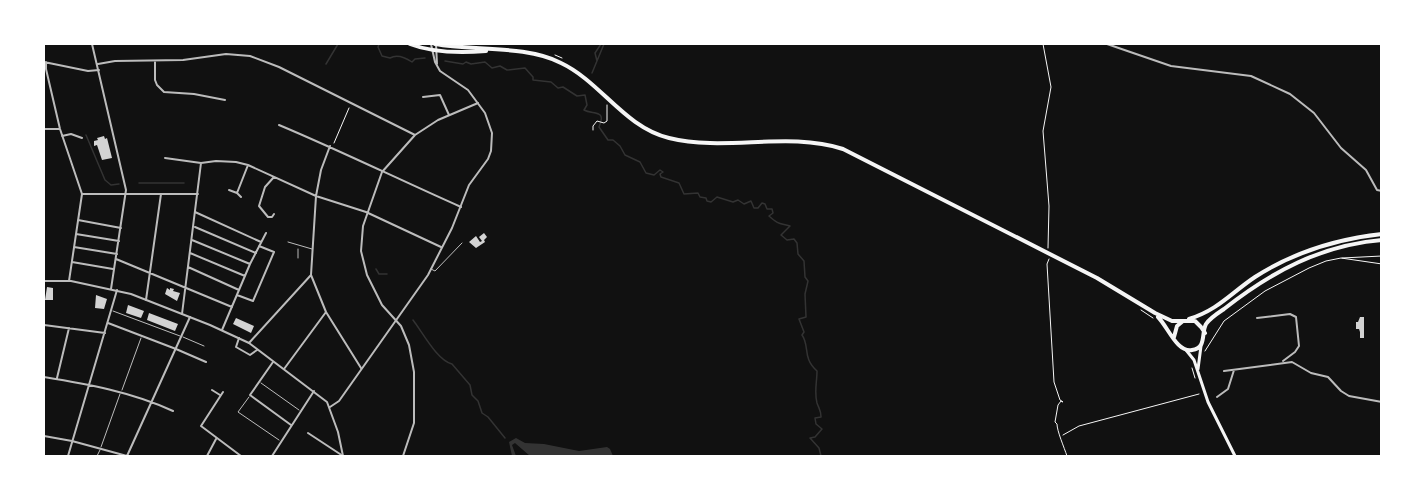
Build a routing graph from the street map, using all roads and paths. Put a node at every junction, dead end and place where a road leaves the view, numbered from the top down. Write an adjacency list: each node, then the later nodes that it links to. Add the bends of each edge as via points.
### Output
1 (92, 44): 10 (street)
2 (410, 44): 6 (highway)
3 (434, 44): 6 (street); 7 (highway)
4 (1043, 44): 60 (path, via 1051,87 1043,131)
5 (1107, 44): 32 (street, via 1171,66 1251,76 1290,94 1314,113)
6 (434, 50): 7 (highway); 15 (street, via 443,74 468,90)
7 (491, 50): 90 (highway, via 531,53 560,62 638,123 666,138 703,144 816,143 843,149 1097,278)
8 (155, 61): 10 (street); 13 (street, via 155,80 164,92); 14 (street, via 226,54 250,56)
9 (45, 62): 11 (street); 20 (street)
10 (98, 64): 11 (street)
11 (99, 70): 35 (street)
12 (423, 97): 17 (street, via 440,95)
13 (225, 100)
14 (351, 103): 22 (street); 25 (path)
15 (478, 103): 17 (street); 40 (street, via 490,124 492,142 488,159 469,185)
16 (607, 105): 21 (path, via 607,121 597,121)
17 (450, 115): 22 (street)
18 (279, 125): 25 (street)
19 (44, 129): 20 (street)
20 (60, 129): 23 (street)
21 (592, 130)
22 (415, 135): 29 (street)
23 (62, 136): 24 (street); 34 (street)
24 (82, 138)
25 (331, 147): 29 (street); 38 (street)
26 (165, 158): 27 (street)
27 (201, 163): 28 (street, via 226,161); 37 (street)
28 (248, 165): 30 (street); 33 (street)
29 (382, 172): 40 (street); 42 (street)
30 (274, 177): 38 (street); 43 (street, via 265,187 259,206 272,219)
31 (229, 190): 33 (street)
32 (1382, 192)
33 (237, 193): 39 (street)
34 (82, 194): 35 (street); 44 (street)
35 (126, 194): 36 (street); 46 (street)
36 (161, 194): 37 (street); 75 (street)
37 (198, 194): 41 (street)
38 (316, 196): 42 (street); 59 (street)
39 (241, 197)
40 (461, 207): 58 (street)
41 (195, 212): 45 (street); 55 (street)
42 (366, 212): 58 (street); 94 (street, via 363,261 376,296)
43 (274, 214)
44 (78, 220): 46 (street); 48 (street)
45 (194, 227): 50 (street); 62 (street)
46 (121, 228): 52 (street)
47 (266, 233): 55 (street)
48 (76, 234): 52 (street); 56 (street)
49 (1382, 234): 96 (highway, via 1337,241 1295,256 1254,278 1209,312)
50 (192, 240): 61 (street); 70 (street)
51 (1382, 240): 102 (highway, via 1322,252 1274,273 1208,321)
52 (119, 241): 63 (street)
53 (288, 242): 57 (lane)
54 (462, 243): 73 (lane, via 435,271)
55 (260, 244): 62 (street); 84 (street, via 274,252 253,301)
56 (74, 247): 63 (street); 69 (street)
57 (298, 247): 59 (lane); 65 (lane)
58 (443, 248): 73 (street)
59 (312, 249): 76 (street)
60 (1048, 250)
61 (190, 253): 72 (street); 77 (street)
62 (256, 253): 70 (street)
63 (117, 254): 68 (street)
64 (1382, 256): 67 (path)
65 (298, 258)
66 (1049, 258): 142 (path, via 1054,382 1063,402 1058,405 1055,420)
67 (1341, 258): 71 (path); 113 (path, via 1315,265 1265,291 1224,321)
68 (116, 259): 74 (street); 75 (street)
69 (72, 262): 74 (street); 79 (street)
70 (250, 264): 77 (street)
71 (1382, 264)
72 (188, 267): 80 (street); 83 (street)
73 (431, 269): 94 (street)
74 (114, 270): 81 (street)
75 (150, 272): 80 (street); 85 (street)
76 (311, 275): 89 (street); 107 (street)
77 (245, 276): 83 (street)
78 (44, 280): 79 (street)
79 (69, 281): 81 (street)
80 (185, 286): 86 (street); 91 (street)
81 (111, 289): 82 (street)
82 (117, 290): 85 (street); 88 (street)
83 (239, 290): 84 (street)
84 (237, 295): 86 (street)
85 (146, 300): 91 (street)
86 (232, 307): 100 (street)
87 (1139, 309): 95 (path)
88 (111, 311): 97 (street); 104 (lane)
89 (326, 312): 117 (street); 118 (street)
90 (1155, 313): 96 (highway, via 1172,321); 106 (highway)
91 (182, 314): 92 (street)
92 (190, 317): 100 (street); 104 (street)
93 (1257, 318): 116 (street, via 1290,314 1296,317 1299,346)
94 (396, 320): 117 (street); 154 (street, via 409,345 415,391 414,423)
95 (1155, 320)
96 (1185, 320): 102 (highway, via 1199,324); 106 (highway, via 1176,329)
97 (108, 323): 101 (street); 103 (street)
98 (44, 325): 99 (street)
99 (69, 328): 101 (street); 123 (street)
100 (222, 330): 105 (street)
101 (105, 333): 125 (street)
102 (1205, 333): 108 (highway)
103 (142, 336): 110 (street); 129 (lane)
104 (182, 337): 109 (lane); 110 (street)
105 (239, 338): 107 (street); 111 (street, via 236,347 250,355)
106 (1175, 341): 112 (highway)
107 (249, 343): 111 (street)
108 (1202, 344): 112 (highway); 119 (main road)
109 (204, 346)
110 (176, 349): 114 (street); 134 (street)
111 (257, 350): 115 (street)
112 (1186, 350): 119 (main road)
113 (1205, 351)
114 (206, 362)
115 (273, 362): 118 (street); 124 (street)
116 (1280, 362): 121 (street); 135 (street, via 1292,362 1328,377 1349,396)
117 (361, 368): 136 (street, via 339,401)
118 (284, 369): 127 (street)
119 (1198, 370): 156 (main road, via 1208,402)
120 (1224, 370): 121 (street)
121 (1234, 370): 133 (street, via 1227,389)
122 (44, 377): 123 (street)
123 (57, 379): 125 (street)
124 (259, 382): 131 (street); 138 (lane)
125 (90, 384): 129 (street); 144 (street)
126 (212, 390): 132 (street)
127 (314, 391): 136 (street); 138 (street)
128 (223, 392): 132 (street)
129 (120, 394): 134 (street); 146 (lane)
130 (1199, 394): 142 (path, via 1079,426)
131 (250, 395): 139 (street); 145 (lane, via 238,412)
132 (221, 396): 143 (street, via 201,426)
133 (1216, 397)
134 (152, 402): 137 (street); 149 (street)
135 (1382, 402)
136 (330, 407): 153 (street)
137 (173, 411)
138 (300, 411): 139 (street)
139 (291, 425): 145 (street)
140 (308, 433): 153 (street)
141 (44, 436): 144 (street)
142 (1062, 437): 155 (path)
143 (216, 439): 150 (street); 151 (street)
144 (72, 441): 146 (street); 147 (street)
145 (280, 441): 152 (street)
146 (101, 448): 148 (lane); 149 (street)
147 (68, 456)
148 (97, 456)
149 (127, 456)
150 (207, 456)
151 (241, 456)
152 (272, 456)
153 (343, 456)
154 (403, 456)
155 (1067, 456)
156 (1235, 456)

